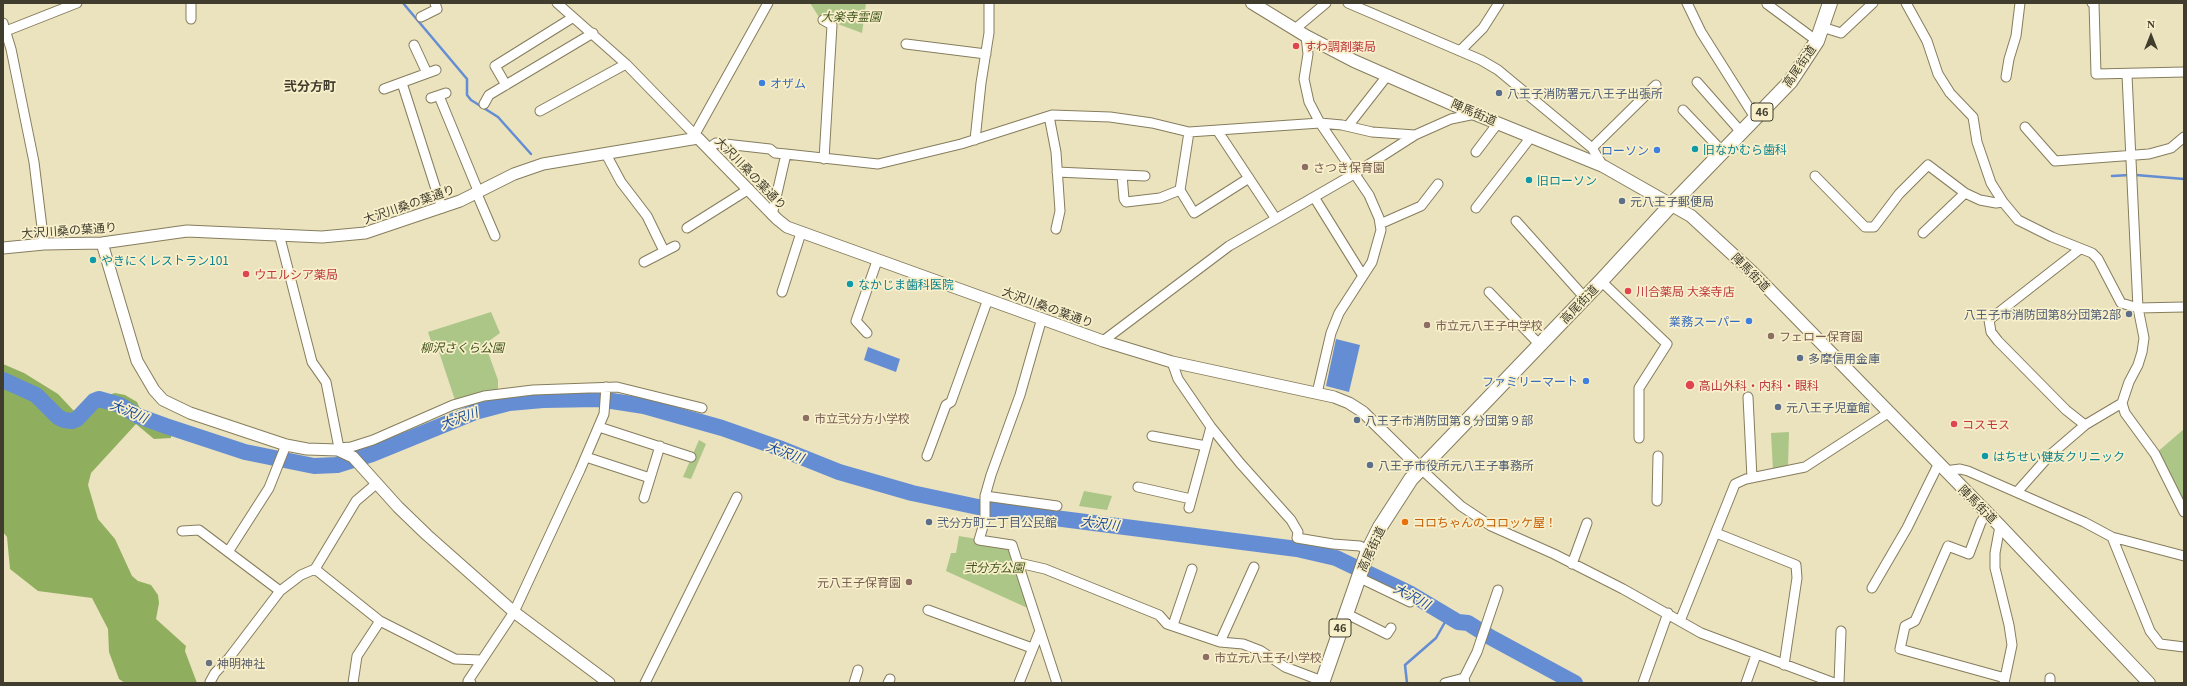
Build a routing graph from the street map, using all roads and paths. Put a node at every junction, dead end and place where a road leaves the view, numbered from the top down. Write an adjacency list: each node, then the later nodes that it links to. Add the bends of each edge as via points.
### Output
1 (77, 3): 22 (street)
2 (191, 3): 20 (street)
3 (434, 3): 18 (street, via 437,9)
4 (557, 3): 19 (street)
5 (768, 3): 60 (street)
6 (990, 3): 32 (street)
7 (1252, 3): 24 (main road, 陣馬街道)
8 (1326, 3): 24 (street)
9 (1348, 3): 31 (street)
10 (1499, 3): 31 (street, via 1483,28)
11 (1687, 3): 51 (street, via 1701,32)
12 (1830, 3): 23 (main road, 高尾街道 / 46)
13 (1873, 3): 23 (street, via 1841,33)
14 (1906, 3): 85 (street, via 1927,41 1938,74 1950,94 1972,117 1977,142 1991,183)
15 (2020, 3): 39 (street, via 2016,36)
16 (2092, 3): 37 (street, via 2096,74)
17 (1767, 4): 27 (street)
18 (420, 17)
19 (572, 18): 25 (street); 42 (street, via 495,66)
20 (191, 19)
21 (823, 20): 71 (street, via 832,25)
22 (4, 27): 30 (street)
23 (1822, 27): 27 (main road, 高尾街道 / 46)
24 (1295, 29): 26 (main road, 陣馬街道)
25 (593, 33): 33 (street); 42 (street)
26 (1306, 36): 38 (main road, 陣馬街道); 52 (street, via 1308,54 1304,79 1309,102)
27 (1817, 41): 51 (main road, 高尾街道 / 46, via 1790,82)
28 (906, 44): 32 (street)
29 (414, 45): 36 (street)
30 (7, 50): 100 (street, via 34,162)
31 (1460, 51): 65 (street, via 1502,73)
32 (986, 54): 63 (street)
33 (626, 64): 48 (street); 60 (street)
34 (436, 70): 36 (street)
35 (2184, 72): 37 (street)
36 (427, 73): 41 (street)
37 (2127, 75): 70 (street)
38 (1387, 76): 49 (main road, 陣馬街道); 54 (street)
39 (2006, 77)
40 (1697, 82): 58 (street)
41 (402, 83): 44 (street); 87 (street)
42 (506, 85): 46 (street, via 489,95)
43 (1656, 85): 65 (street)
44 (384, 89)
45 (439, 96): 82 (street, via 454,146)
46 (484, 104)
47 (1683, 110): 67 (street)
48 (540, 111)
49 (1476, 114): 53 (main road, 陣馬街道); 59 (street, via 1451,119)
50 (1049, 116): 57 (street, via 1110,117); 63 (street); 73 (street)
51 (1756, 119): 58 (main road, 高尾街道 / 46)
52 (1320, 123): 54 (street); 56 (street); 74 (street)
53 (1498, 123): 61 (main road, 陣馬街道); 66 (street)
54 (1348, 126): 59 (street, via 1372,132)
55 (2025, 127): 70 (street, via 2055,161)
56 (1217, 130): 57 (street); 78 (street)
57 (1189, 132): 81 (street)
58 (1742, 133): 67 (main road, 高尾街道 / 46)
59 (1415, 135): 74 (street)
60 (697, 136): 64 (street, 大沢川桑の葉通り); 68 (street, 大沢川桑の葉通り)
61 (1532, 136): 72 (main road, 陣馬街道); 88 (street)
62 (2184, 137): 70 (street, via 2171,148)
63 (975, 140): 71 (street, via 878,164)
64 (710, 148): 69 (street, via 716,144 770,149 775,153); 80 (street, 大沢川桑の葉通り)
65 (1592, 148): 72 (street)
66 (1476, 152)
67 (1723, 152): 86 (main road, 高尾街道 / 46)
68 (606, 154): 82 (street, 大沢川桑の葉通り, via 543,164 523,170); 104 (street, via 622,182 647,216)
69 (786, 154): 71 (street); 89 (street)
70 (2131, 156): 114 (street)
71 (824, 159)
72 (1603, 166): 86 (main road, 陣馬街道)
73 (1057, 172): 75 (street); 94 (street, via 1060,210)
74 (1354, 174): 84 (street); 92 (street, via 1372,201)
75 (1122, 175): 76 (street); 81 (street, via 1126,202 1160,198)
76 (1145, 176)
77 (1814, 176): 83 (street, via 1865,227 1874,227 1899,194 1928,165)
78 (1249, 178): 81 (street, via 1194,213); 90 (street)
79 (1438, 184): 92 (street, via 1421,206)
80 (749, 189): 89 (street, 大沢川桑の葉通り); 93 (street)
81 (1180, 190)
82 (478, 193): 87 (street, 大沢川桑の葉通り); 98 (street)
83 (1965, 193): 85 (street, via 1980,200); 96 (street)
84 (1314, 197): 90 (street); 107 (street)
85 (2003, 202): 103 (street, via 2018,220)
86 (1670, 205): 108 (main road, 高尾街道 / 46); 125 (main road, 陣馬街道, via 1700,223 1748,268)
87 (442, 208): 97 (street, 大沢川桑の葉通り, via 364,233 337,237)
88 (1476, 208)
89 (772, 215): 95 (street, 大沢川桑の葉通り, via 787,227)
90 (1276, 219): 117 (street, via 1229,246)
91 (1516, 222): 111 (street)
92 (1380, 224): 107 (street, via 1379,243)
93 (687, 228)
94 (1056, 229)
95 (801, 233): 105 (street, 大沢川桑の葉通り); 109 (street)
96 (1923, 233)
97 (279, 234): 99 (street, 大沢川桑の葉通り, via 187,231); 134 (street, via 312,362 326,382)
98 (495, 236)
99 (102, 243): 100 (street, 大沢川桑の葉通り); 133 (street, via 132,349 154,390 163,400 190,413)
100 (44, 244): 102 (street, 大沢川桑の葉通り)
101 (675, 246): 104 (street)
102 (3, 248)
103 (2080, 249): 114 (street, via 2092,253 2098,260 2120,303); 126 (street, via 1989,320 1990,332 1998,341 2054,399)
104 (664, 251): 106 (street)
105 (877, 261): 112 (street, 大沢川桑の葉通り); 116 (street, via 856,321)
106 (644, 262)
107 (1363, 276): 121 (street, via 1339,313)
108 (1601, 281): 111 (main road, 高尾街道 / 46); 130 (street, via 1666,344 1639,388)
109 (782, 292)
110 (1489, 292): 118 (street)
111 (1585, 298): 118 (main road, 高尾街道 / 46)
112 (988, 299): 115 (street, 大沢川桑の葉通り); 136 (street, via 951,402 946,405)
113 (2184, 307): 114 (street)
114 (2138, 308): 123 (street, via 2144,338 2142,352)
115 (1042, 318): 117 (street, 大沢川桑の葉通り); 148 (street)
116 (867, 332)
117 (1103, 341): 119 (street, 大沢川桑の葉通り)
118 (1540, 345): 139 (main road, 高尾街道 / 46)
119 (1172, 362): 121 (street, 大沢川桑の葉通り); 128 (street, via 1178,379)
120 (606, 390): 124 (street, via 617,387); 127 (street); 134 (street, via 555,389 484,396 453,405)
121 (1317, 394): 139 (street, 大沢川桑の葉通り, via 1349,402 1363,412)
122 (1748, 397): 142 (street)
123 (2122, 403): 126 (street); 151 (street, via 2125,413 2155,454)
124 (702, 408)
125 (1888, 413): 140 (main road, 陣馬街道); 142 (street, via 1805,467)
126 (2085, 425): 145 (street, via 2049,456)
127 (599, 427): 131 (street); 138 (street)
128 (1211, 427): 132 (street); 159 (street, via 1291,520 1298,532 1297,538 1360,546)
129 (1152, 436): 132 (street)
130 (1639, 438)
131 (660, 446): 135 (street); 141 (street)
132 (1206, 446): 144 (street, via 1190,503)
133 (285, 448): 134 (street); 158 (street, via 269,488)
134 (342, 451): 143 (street, via 362,466)
135 (691, 456)
136 (928, 456)
137 (1658, 456): 149 (street)
138 (586, 457): 141 (street); 172 (street)
139 (1420, 468): 159 (main road, 高尾街道 / 46, via 1400,495); 162 (street, via 1480,520 1515,539)
140 (1942, 468): 145 (street, via 1968,471); 152 (main road, 陣馬街道); 167 (street)
141 (650, 478): 147 (street)
142 (1752, 478): 156 (street, via 1735,484)
143 (376, 484): 164 (street, via 356,501); 172 (street, via 427,535)
144 (1138, 487)
145 (2017, 492): 157 (street)
146 (737, 497): 195 (street)
147 (644, 498)
148 (985, 498): 150 (street); 161 (street, via 985,514 979,540 1012,545)
149 (1657, 501)
150 (1057, 506)
151 (2184, 512)
152 (1988, 513): 154 (main road, 陣馬街道); 188 (street, via 1981,522 1969,554 1948,546 1915,621 1905,626 1900,648)
153 (1587, 523): 162 (street)
154 (2000, 526): 188 (street, via 1995,568 2012,645); 204 (main road, 陣馬街道)
155 (182, 531): 158 (street, via 199,530)
156 (1716, 533): 176 (street); 186 (street, via 1796,565 1797,578)
157 (2112, 537): 160 (street); 182 (street, via 2150,631 2160,644)
158 (228, 552): 169 (street)
159 (1366, 555): 166 (main road, 高尾街道 / 46)
160 (2184, 556)
161 (1019, 563): 177 (street, via 1045,569 1159,615 1167,624); 180 (street)
162 (1572, 564): 174 (street)
163 (1254, 567): 181 (street)
164 (315, 569): 169 (street, via 301,575); 175 (street)
165 (1192, 569): 177 (street)
166 (1359, 575): 170 (street); 173 (main road, 高尾街道 / 46)
167 (1872, 588)
168 (1498, 590): 189 (street, via 1477,652)
169 (280, 591): 190 (street)
170 (1410, 602)
171 (928, 610): 183 (street)
172 (514, 612): 185 (street); 194 (street)
173 (1346, 613): 178 (street, via 1387,634); 191 (main road, 高尾街道 / 46)
174 (1668, 613): 176 (street); 200 (street)
175 (380, 621): 185 (street, via 455,659); 192 (street, via 357,656)
176 (1680, 621): 184 (street, via 1701,633)
177 (1172, 625): 181 (street)
178 (1392, 628)
179 (1841, 631): 203 (street)
180 (1039, 633): 183 (street); 198 (street)
181 (1220, 642): 191 (street, via 1244,644 1261,651 1286,667)
182 (2184, 647)
183 (1032, 648): 197 (street)
184 (1756, 655): 186 (street); 201 (street)
185 (481, 660): 193 (street, via 468,681)
186 (1784, 665): 202 (street)
187 (858, 670): 196 (street)
188 (2004, 680)
189 (1464, 681): 199 (street)
190 (210, 682)
191 (1322, 682)
192 (353, 683)
193 (471, 683)
194 (609, 683)
195 (645, 683)
196 (854, 683)
197 (1019, 683)
198 (1057, 683)
199 (1445, 683)
200 (1643, 683)
201 (1746, 683)
202 (1834, 683)
203 (1839, 683)
204 (2149, 683)

